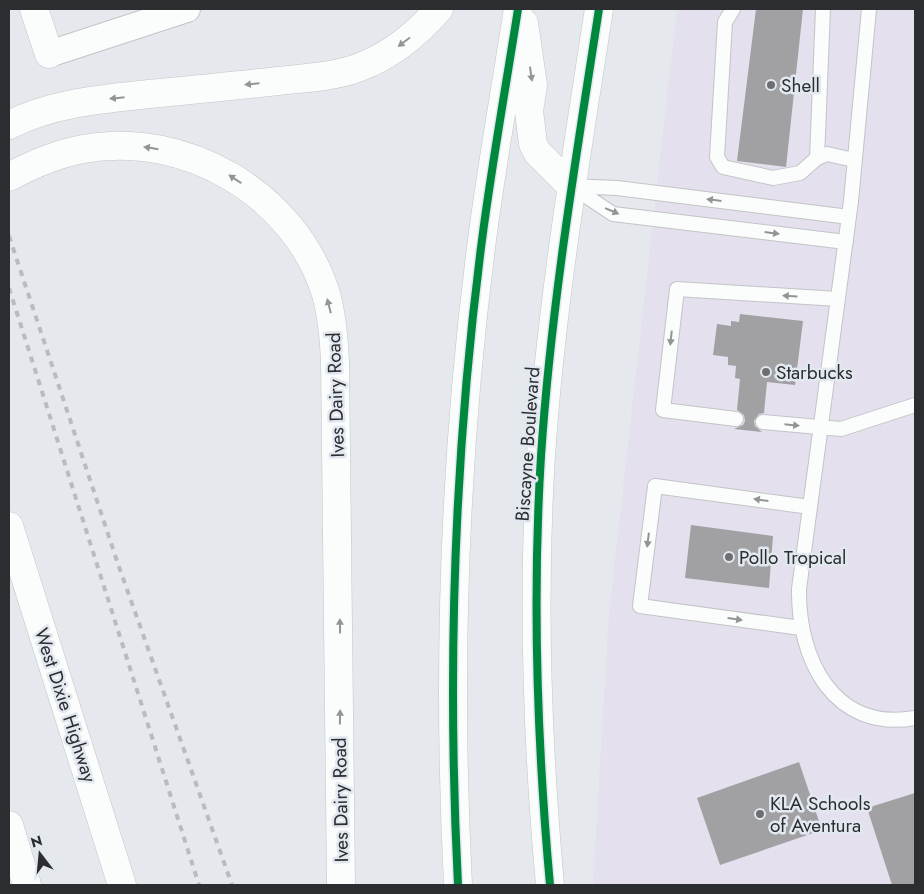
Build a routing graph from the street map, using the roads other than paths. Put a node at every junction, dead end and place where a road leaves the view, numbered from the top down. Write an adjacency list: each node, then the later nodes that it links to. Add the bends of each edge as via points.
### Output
1 (34, 9): 10 (main road)
2 (187, 9): 10 (street)
3 (439, 9): 11 (main road, one-way to 11, via 395,49 361,67 313,77 87,102 44,111)
4 (518, 9): 31 (main road, via 482,241 460,468 453,712)
5 (522, 9): 15 (main road, one-way to 15, via 533,85 529,111 533,144)
6 (600, 9): 15 (main road, Biscayne Boulevard)
7 (733, 9): 12 (lane, via 725,22 717,157 722,167 773,178 800,173)
8 (824, 9): 12 (lane)
9 (869, 9): 13 (lane)
10 (49, 54)
11 (9, 125)
12 (817, 158): 13 (lane, via 827,154)
13 (854, 160): 16 (lane)
14 (9, 177): 30 (main road, Ives Dairy Road, one-way to 14, via 338,443 334,346 325,292 305,249 277,213 236,179 198,160 145,146 84,148 46,159)
15 (570, 186): 16 (lane, one-way to 15, via 617,188); 17 (lane, one-way to 17, via 614,214); 32 (main road, Biscayne Boulevard, via 549,366 537,550 539,737)
16 (849, 217): 17 (lane)
17 (846, 242): 18 (lane)
18 (838, 300): 20 (lane, one-way to 20, via 677,289 663,410); 22 (lane)
19 (915, 405): 22 (lane, via 841,429)
20 (736, 419)
21 (763, 422): 22 (lane, one-way to 22)
22 (821, 429): 23 (lane)
23 (810, 507): 25 (lane, via 799,589); 25 (lane, one-way to 25, via 655,486 640,606)
24 (9, 526): 29 (main road, West Dixie Highway)
25 (801, 628): 26 (lane, via 818,674 836,697 852,710 876,720 895,722)
26 (915, 718)
27 (9, 825): 28 (main road)
28 (27, 885)
29 (122, 885)
30 (341, 885)
31 (458, 885)
32 (550, 885)

